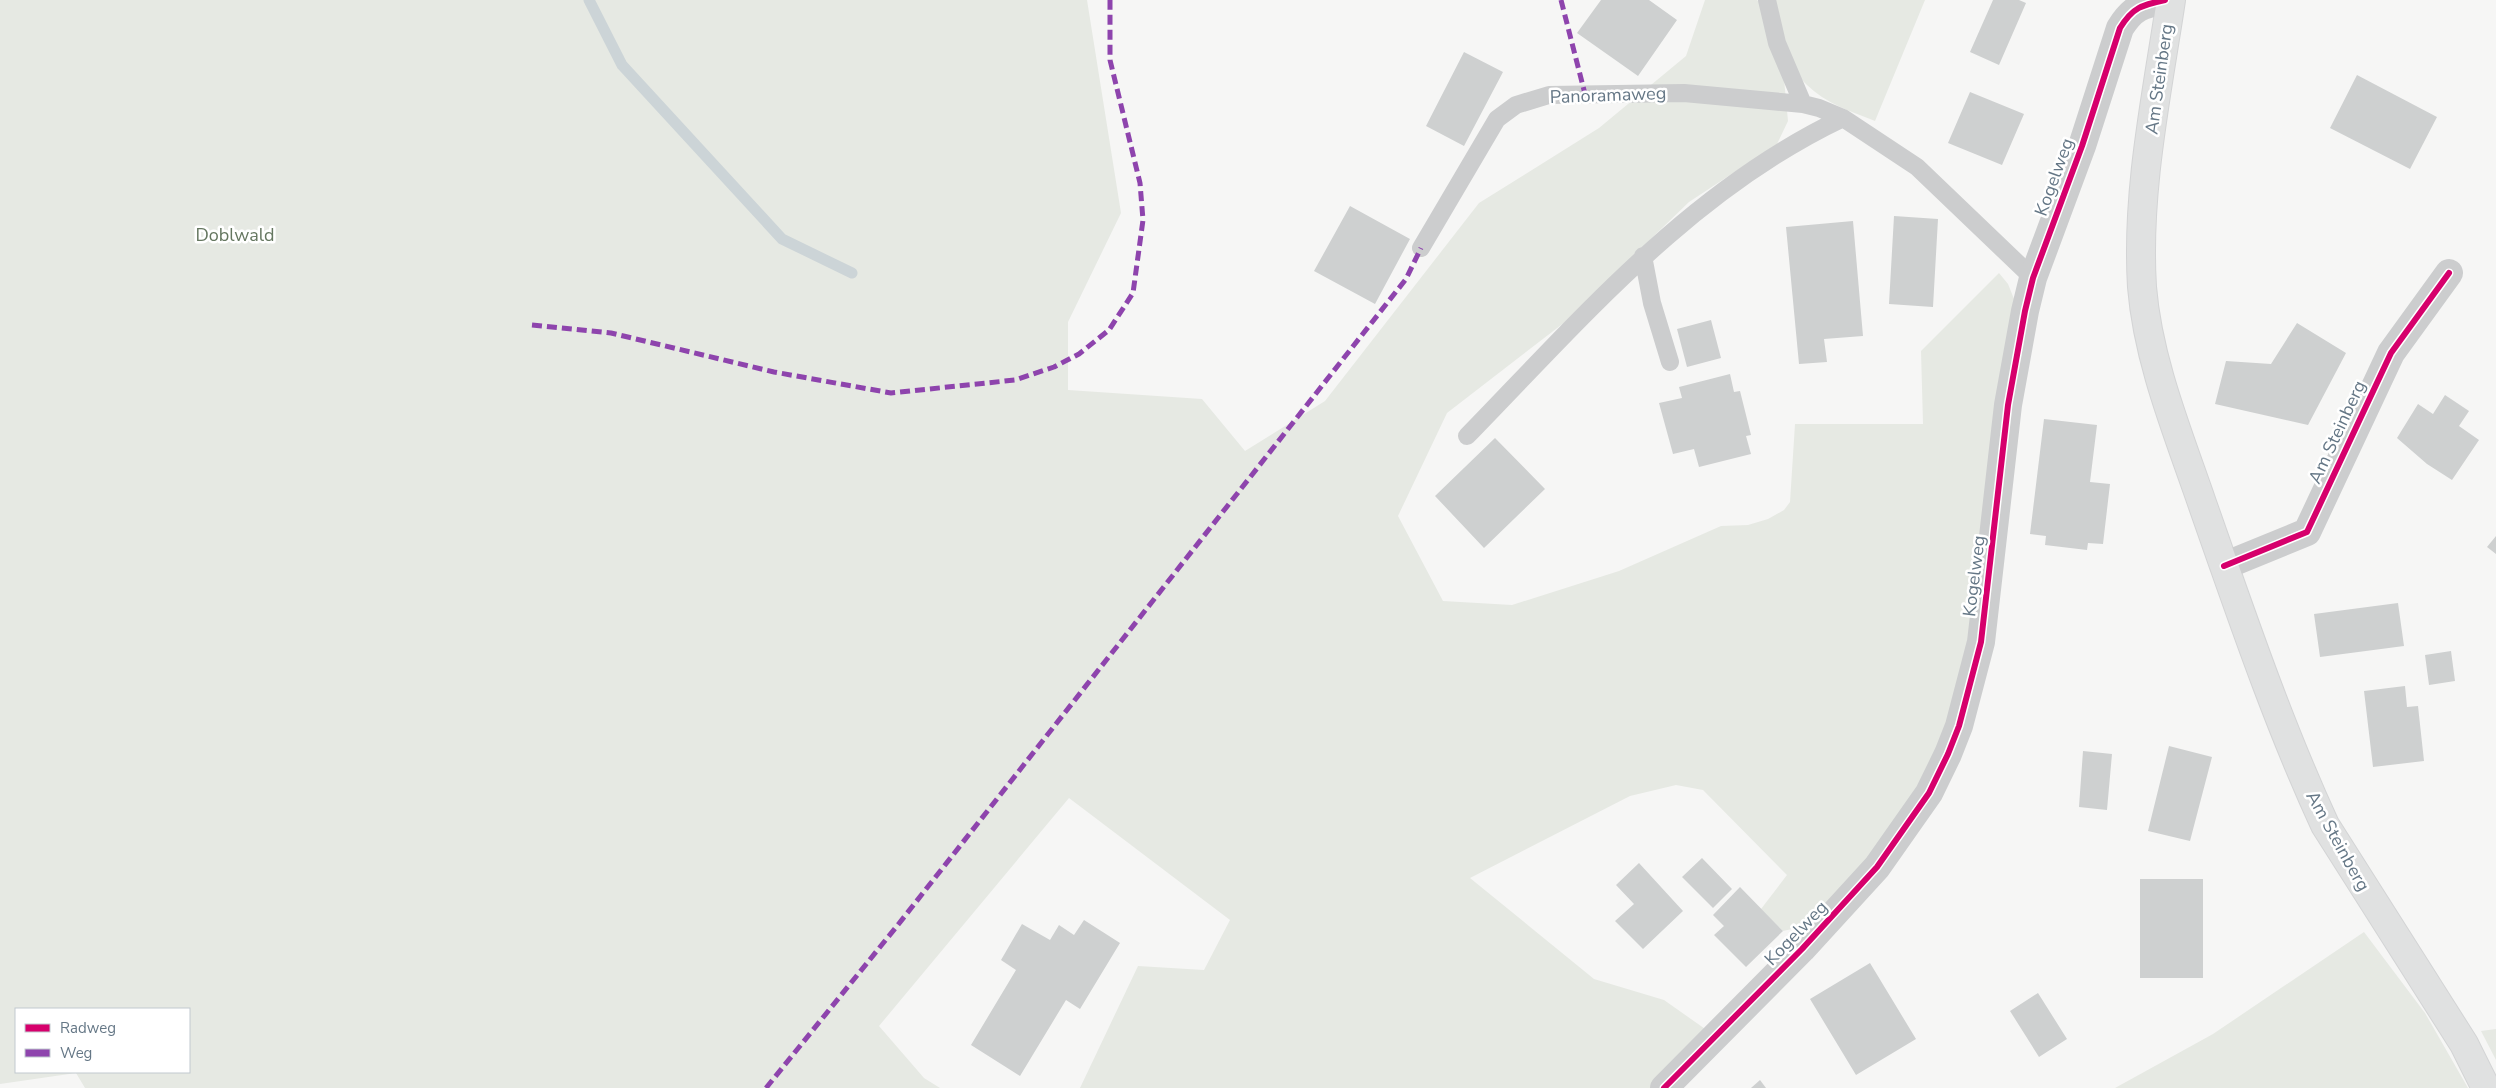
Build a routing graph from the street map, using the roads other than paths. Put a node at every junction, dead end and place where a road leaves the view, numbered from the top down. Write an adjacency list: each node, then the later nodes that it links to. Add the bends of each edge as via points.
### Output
1 (1767, 0): 4 (lane, via 1777,43)
2 (2165, 0): 9 (street, Kogelweg, via 2130,12 2120,28 2082,146)
3 (2170, 0): 12 (main road, Am Steinberg, via 2144,179 2142,287 2148,332 2159,374)
4 (1803, 104): 5 (lane, Panoramaweg); 6 (lane, Panoramaweg, via 1684,93 1614,93 1549,95 1516,105 1497,119)
5 (1842, 118): 7 (lane, via 1752,170 1692,213); 9 (lane, Panoramaweg, via 1917,167)
6 (1421, 248)
7 (1643, 256): 10 (lane, via 1652,303); 11 (lane)
8 (2449, 273): 12 (street, Am Steinberg, via 2391,353 2307,532)
9 (2033, 278): 13 (street, Kogelweg, via 2016,352 1981,642 1960,726 1948,754 1929,794 1877,867 1802,949)
10 (1670, 362)
11 (1468, 436)
12 (2224, 566): 14 (main road, Am Steinberg, via 2278,716 2325,825 2464,1044)
13 (1664, 1088)
14 (2486, 1088)

